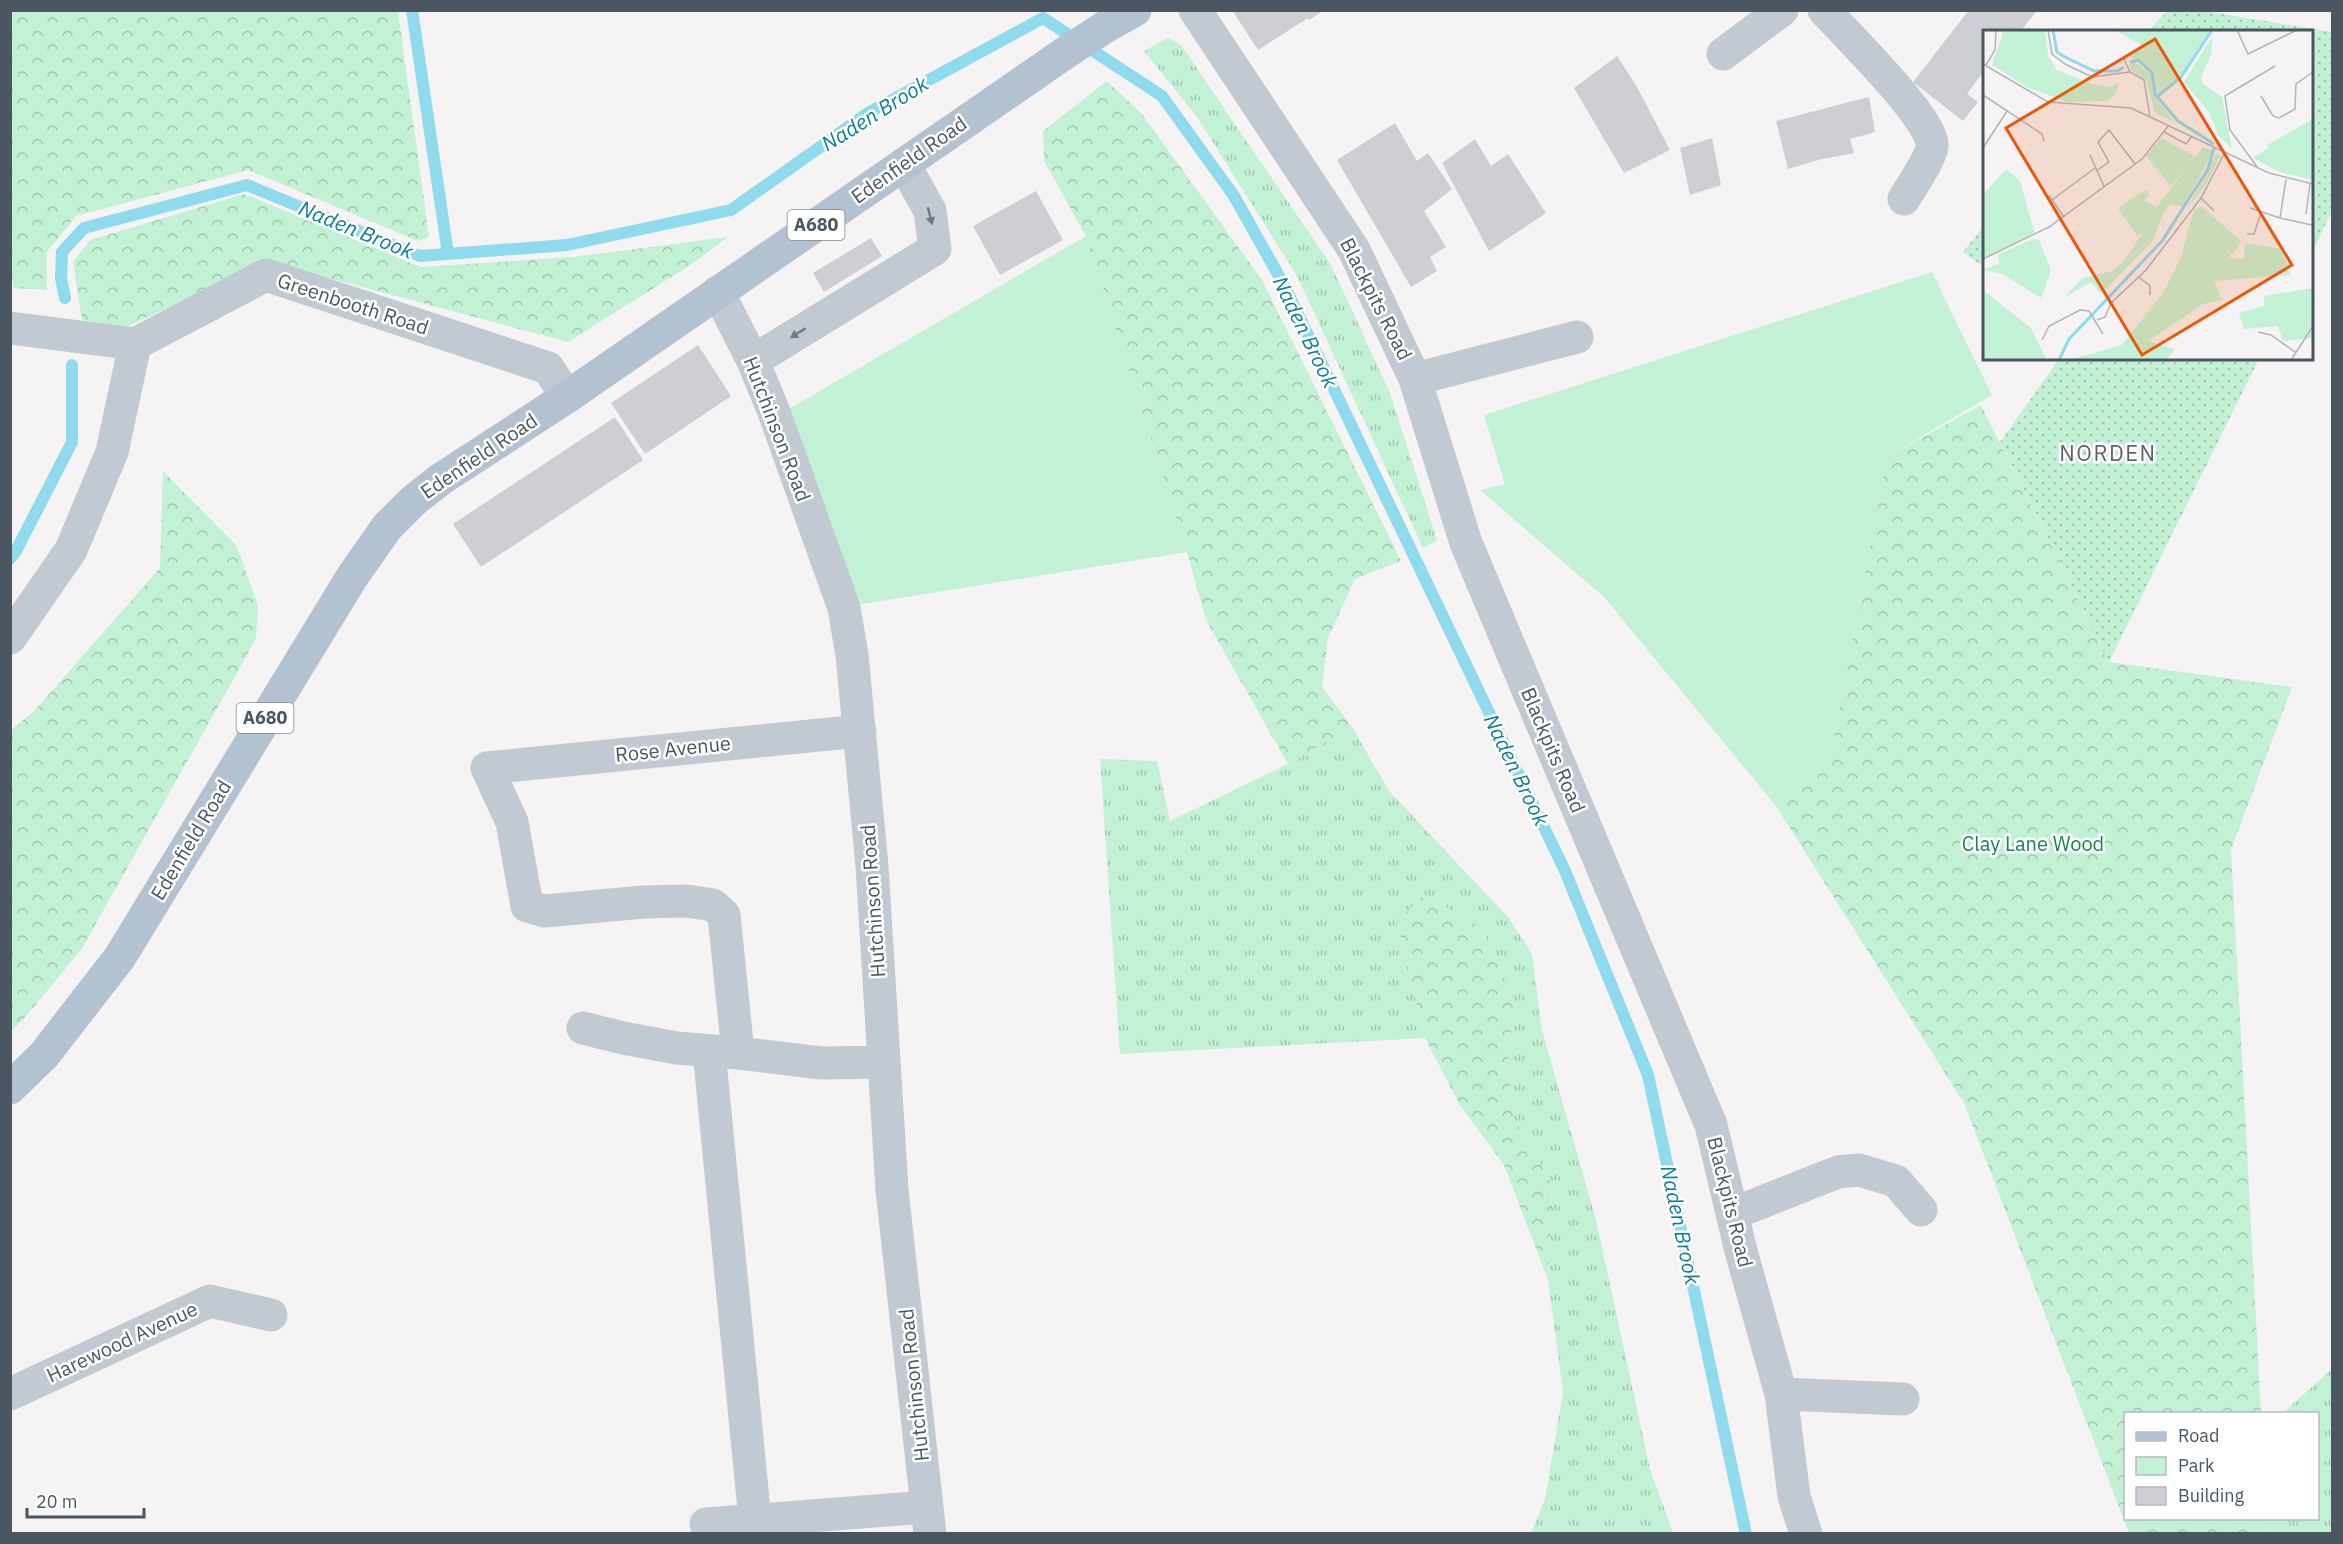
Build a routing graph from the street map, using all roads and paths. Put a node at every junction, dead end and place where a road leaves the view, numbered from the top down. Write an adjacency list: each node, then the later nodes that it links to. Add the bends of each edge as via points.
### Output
1 (1195, 10): 13 (street, Blackpits Road, via 1354,250)
2 (1782, 10): 5 (street)
3 (1824, 10): 7 (street, via 1890,81 1932,137 1932,149)
4 (1121, 18): 6 (main road, Edenfield Road / A680)
5 (1723, 54)
6 (904, 164): 8 (main road, Edenfield Road / A680); 12 (street, one-way to 12, via 930,211 935,249)
7 (1904, 199)
8 (718, 292): 12 (street, Hutchinson Road); 14 (main road, Edenfield Road / A680)
9 (10, 328): 11 (street)
10 (1576, 337): 13 (street)
11 (135, 344): 14 (street, Greenbooth Road, via 266,275 548,368); 15 (street, via 112,452 71,550)
12 (753, 361): 16 (street, Hutchinson Road, via 844,608)
13 (1415, 379): 22 (street, Blackpits Road, via 1466,543 1711,1125)
14 (567, 397): 20 (main road, Edenfield Road / A680, via 441,479 387,527 319,629 120,957 44,1055)
15 (10, 638)
16 (860, 731): 18 (street, Rose Avenue, via 487,768 512,822 527,906 544,911 687,901 713,904 724,915); 19 (street, Hutchinson Road)
17 (583, 1028): 18 (street, via 645,1042)
18 (724, 1052): 19 (street, via 821,1063); 27 (street)
19 (883, 1062): 28 (street, Hutchinson Road, via 892,1190)
20 (10, 1088)
21 (1921, 1210): 22 (street, via 1896,1181 1859,1170 1838,1172)
22 (1732, 1214): 25 (street, Blackpits Road)
23 (271, 1316): 24 (street, Harewood Avenue, via 210,1300)
24 (10, 1394)
25 (1781, 1394): 26 (street); 30 (street, Blackpits Road, via 1794,1496)
26 (1903, 1399)
27 (755, 1520): 28 (street); 29 (street)
28 (929, 1520)
29 (706, 1524)
30 (1806, 1533)

